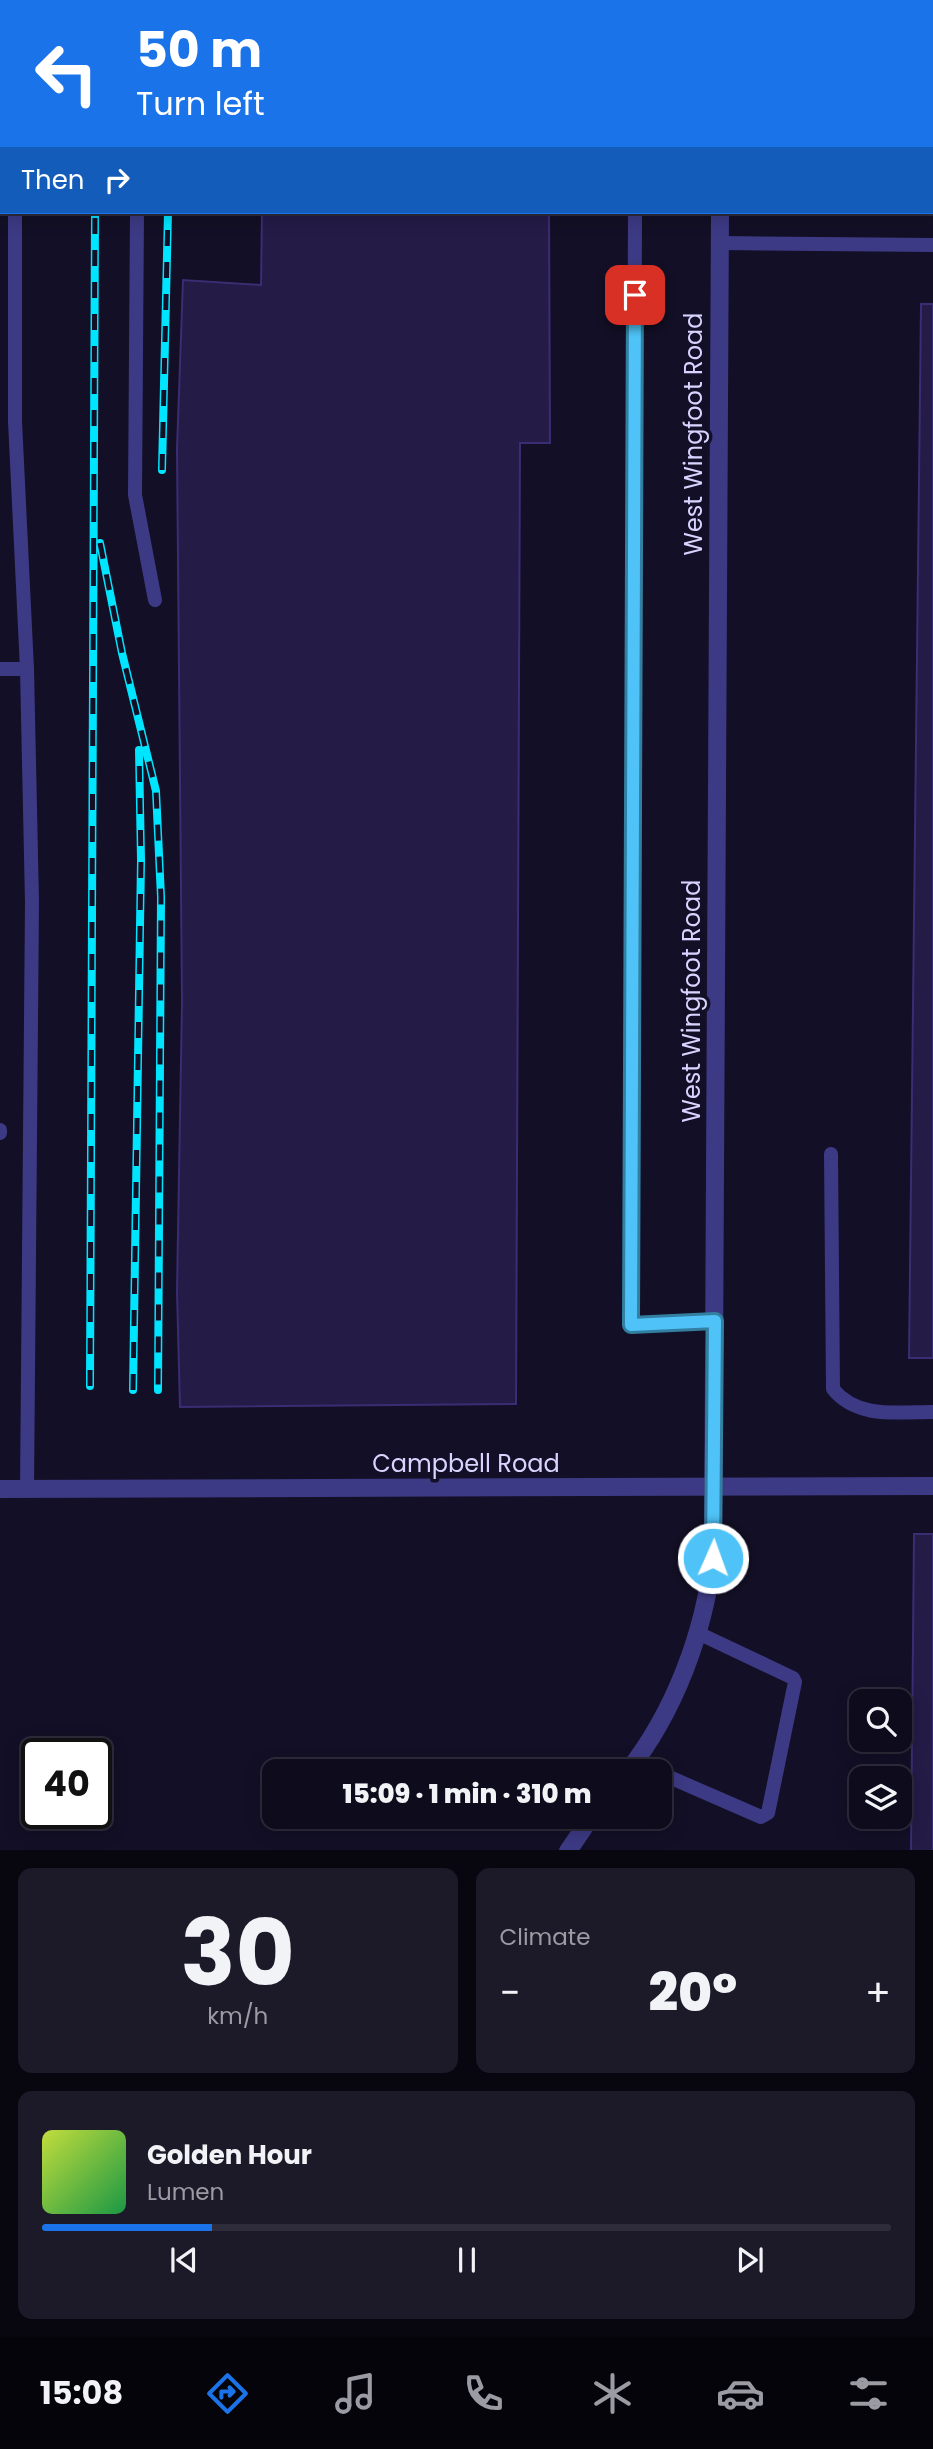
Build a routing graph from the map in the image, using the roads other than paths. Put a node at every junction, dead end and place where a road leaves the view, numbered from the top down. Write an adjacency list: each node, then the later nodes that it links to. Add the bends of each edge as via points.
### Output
1 (15, 214): 9 (lane, via 16,462)
2 (137, 214): 7 (lane, via 135,495)
3 (635, 214): 11 (lane, via 631,1325)
4 (720, 214): 5 (street, West Wingfoot Road)
5 (720, 243): 6 (lane); 11 (street, West Wingfoot Road)
6 (933, 245)
7 (155, 600)
8 (0, 669): 9 (lane)
9 (27, 669): 16 (lane, via 32,902)
10 (831, 1154): 12 (lane, via 833,1389 843,1402 867,1411)
11 (715, 1321): 15 (street, West Wingfoot Road)
12 (933, 1412)
13 (933, 1486): 15 (street, Campbell Road)
14 (0, 1489): 16 (street, Campbell Road)
15 (715, 1489): 16 (street, Campbell Road); 17 (street, West Wingfoot Road, via 713,1558)
16 (27, 1490)
17 (698, 1633): 18 (street, West Wingfoot Road, via 670,1700); 19 (lane, via 795,1682 768,1813 761,1817)
18 (636, 1759)
19 (672, 1778)
20 (583, 1829): 21 (street)
21 (568, 1850)

